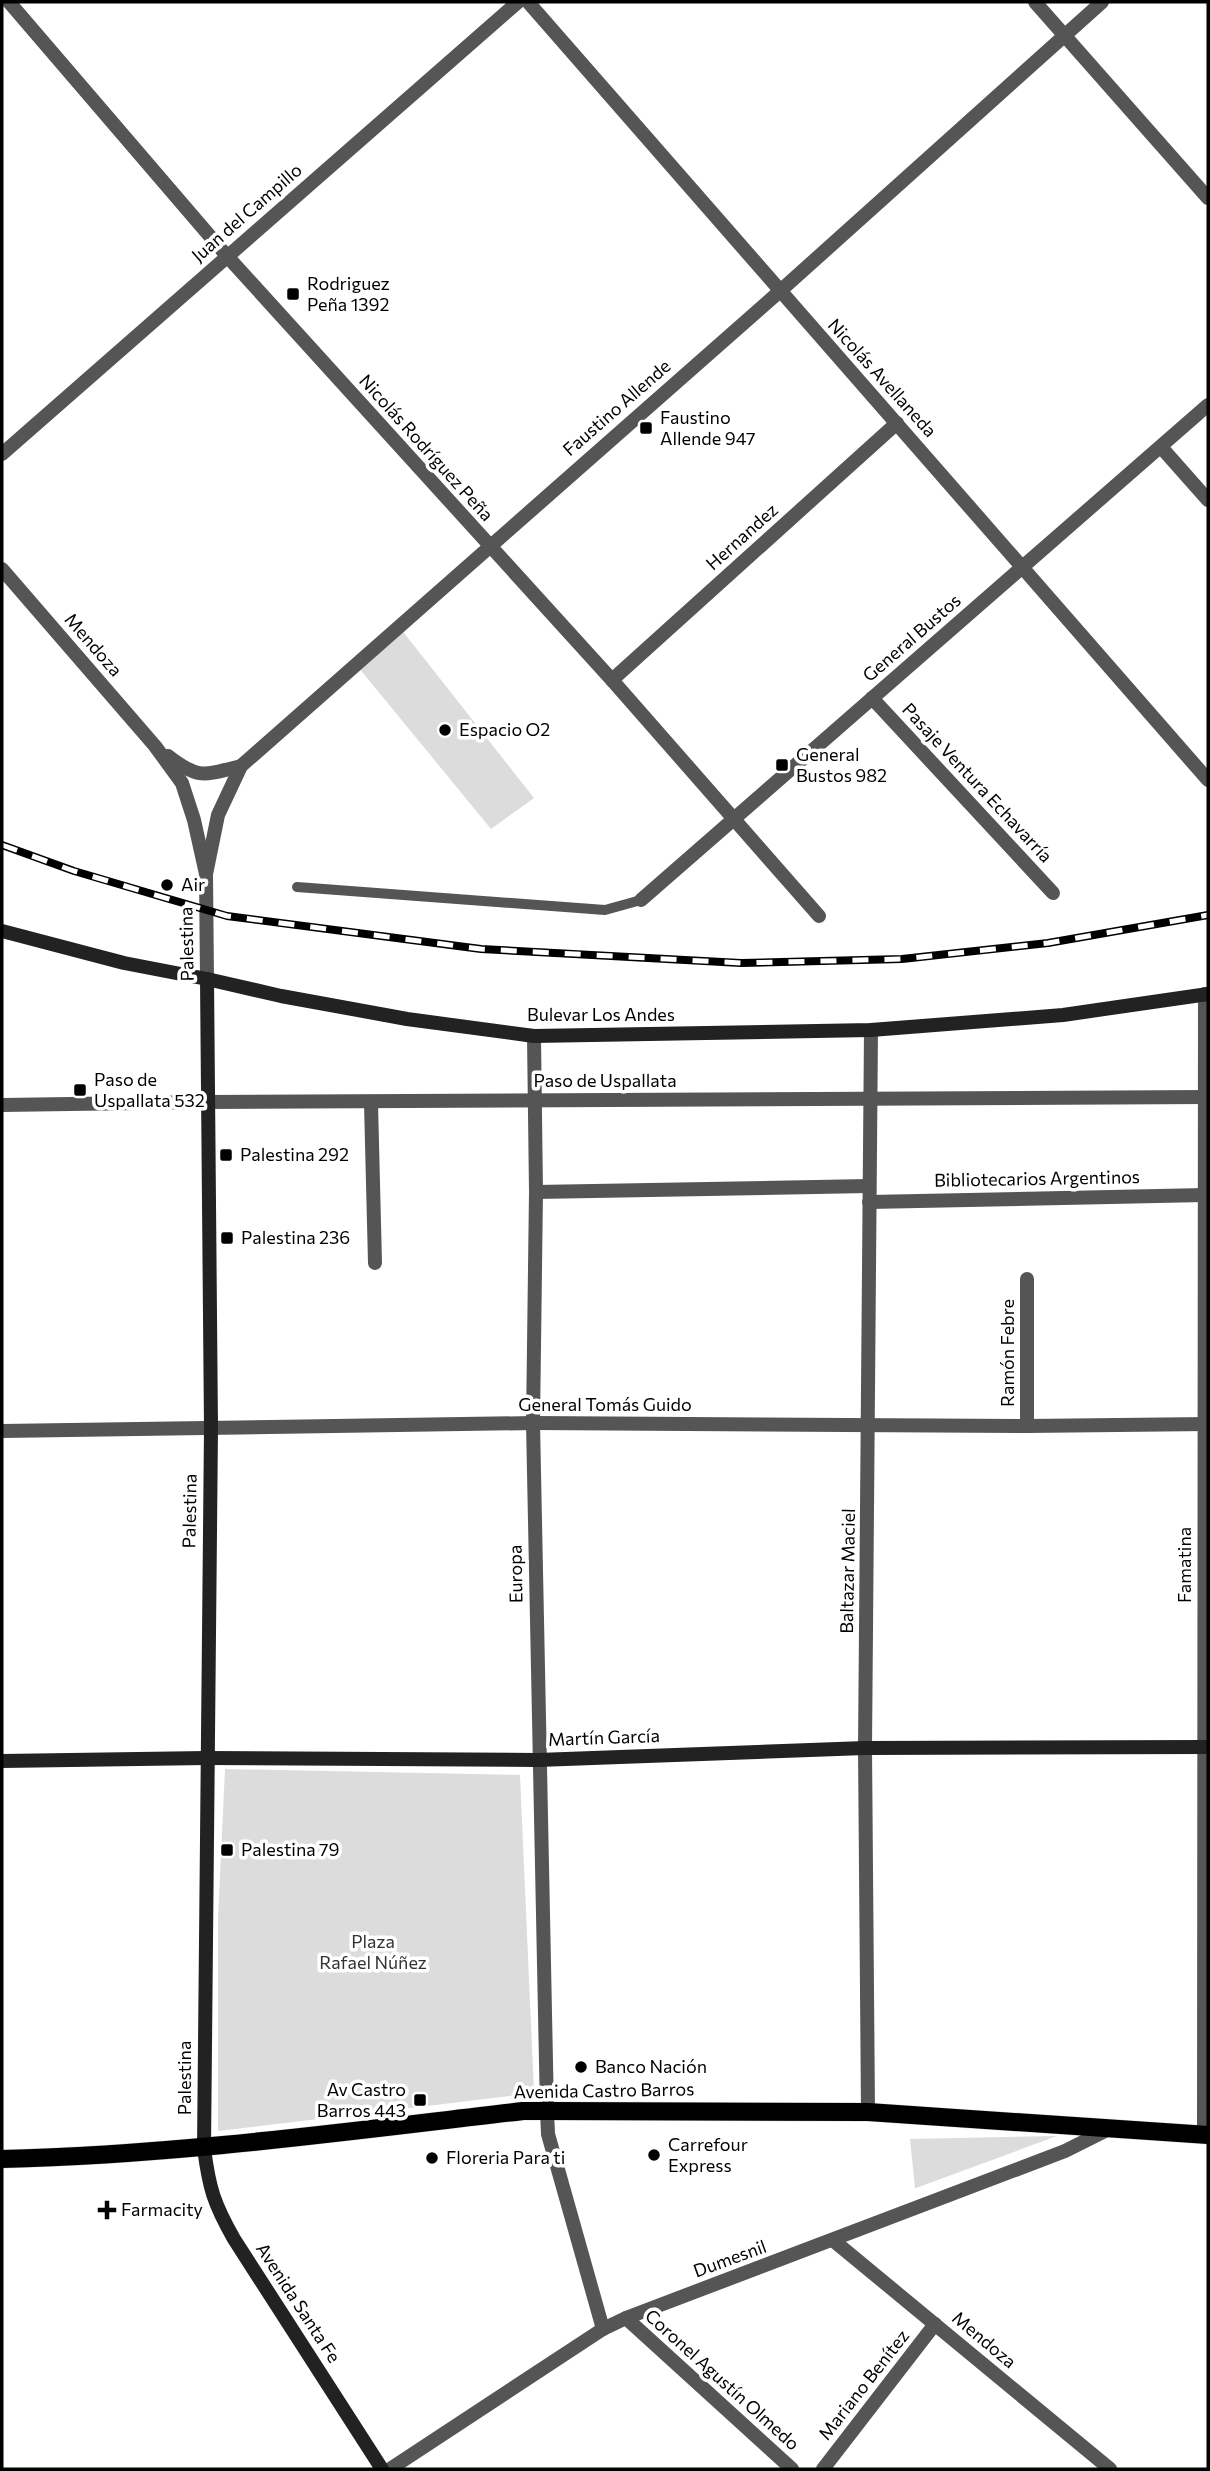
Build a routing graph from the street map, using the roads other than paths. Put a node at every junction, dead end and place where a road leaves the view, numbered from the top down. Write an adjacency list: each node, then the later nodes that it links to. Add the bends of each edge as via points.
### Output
1 (9, 2): 8 (street, Nicolás Rodríguez Peña)
2 (518, 2): 8 (street, Juan del Campillo)
3 (528, 2): 9 (street, Nicolás Avellaneda)
4 (1035, 2): 6 (street)
5 (1102, 2): 6 (street, Faustino Allende)
6 (1064, 36): 7 (street); 9 (street, Faustino Allende)
7 (1208, 198)
8 (227, 256): 13 (street, Juan del Campillo); 15 (street, Nicolás Rodríguez Peña)
9 (779, 292): 11 (street, Nicolás Avellaneda); 15 (street, Faustino Allende)
10 (1208, 405): 12 (street, General Bustos)
11 (897, 423): 16 (street, Nicolás Avellaneda); 18 (street, Hernandez)
12 (1161, 447): 14 (street); 16 (street, General Bustos)
13 (2, 454)
14 (1208, 500)
15 (489, 545): 18 (street, Nicolás Rodríguez Peña); 21 (street, Faustino Allende)
16 (1023, 567): 19 (street, General Bustos); 22 (street, Nicolás Avellaneda)
17 (2, 569): 20 (street, Mendoza)
18 (612, 680): 23 (street, Nicolás Rodríguez Peña)
19 (872, 698): 23 (street, General Bustos); 26 (street, Pasaje Ventura Echavarría)
20 (155, 746): 21 (street, Mendoza, via 197,774); 24 (street, Mendoza, via 181,783)
21 (241, 766): 24 (street, Faustino Allende, via 218,815)
22 (1208, 780)
23 (734, 820): 27 (street, General Bustos); 28 (street, Nicolás Rodríguez Peña)
24 (206, 874): 30 (street, Palestina)
25 (297, 887): 27 (lane, via 605,910)
26 (1054, 893)
27 (641, 900)
28 (819, 916)
29 (2, 931): 30 (main road, Bulevar Los Andes)
30 (207, 979): 33 (main road, Bulevar Los Andes, via 407,1019); 37 (main road, Palestina)
31 (1207, 994): 32 (main road, Bulevar Los Andes, via 1063,1015); 34 (street, Famatina)
32 (871, 1030): 33 (main road, Bulevar Los Andes); 36 (street, Baltazar Maciel)
33 (534, 1036): 35 (street, Europa)
34 (1206, 1097): 36 (street, Paso de Uspallata); 42 (street, Famatina)
35 (534, 1100): 36 (street, Paso de Uspallata); 38 (street, Paso de Uspallata); 41 (street, Europa)
36 (869, 1100): 40 (street, Baltazar Maciel)
37 (207, 1102): 38 (street, Paso de Uspallata); 39 (street, Paso de Uspallata); 50 (main road, Palestina)
38 (371, 1102): 44 (street)
39 (2, 1105)
40 (869, 1186): 41 (street); 43 (street, Baltazar Maciel)
41 (536, 1192): 46 (street, Europa)
42 (1205, 1195): 43 (street, Bibliotecarios Argentinos); 47 (street, Famatina)
43 (869, 1202): 48 (street, Baltazar Maciel)
44 (375, 1263)
45 (1027, 1279): 49 (street, Ramón Febre)
46 (533, 1423): 48 (street, General Tomás Guido); 50 (street, General Tomás Guido); 55 (street, Europa)
47 (1206, 1424): 49 (street, General Tomás Guido); 52 (street, Famatina)
48 (868, 1426): 49 (street, General Tomás Guido); 53 (street, Baltazar Maciel)
49 (1027, 1426)
50 (211, 1428): 51 (street, General Tomás Guido); 54 (main road, Palestina)
51 (2, 1431)
52 (1206, 1747): 53 (main road, Martín García); 60 (street, Famatina)
53 (865, 1748): 55 (main road, Martín García); 58 (street, Baltazar Maciel)
54 (206, 1758): 55 (main road, Martín García); 56 (main road, Martín García); 61 (main road, Palestina)
55 (538, 1760): 57 (street, Europa)
56 (2, 1761)
57 (547, 2111): 58 (main road, Avenida Castro Barros); 61 (main road, Avenida Castro Barros); 66 (street, via 548,2134)
58 (869, 2112): 59 (main road, Avenida Castro Barros)
59 (1107, 2130): 60 (main road, Avenida Castro Barros); 63 (street, Dumesnil, via 1065,2151)
60 (1206, 2135)
61 (204, 2148): 62 (main road, Avenida Castro Barros); 67 (main road, Avenida Santa Fe, via 216,2209)
62 (2, 2159)
63 (834, 2241): 64 (street, Dumesnil); 65 (street, Mendoza)
64 (626, 2318): 66 (street, Dumesnil); 69 (street, Coronel Agustín Olmedo)
65 (935, 2325): 70 (street, Mariano Benítez); 71 (street, Mendoza)
66 (603, 2329): 68 (street, Dumesnil)
67 (382, 2469)
68 (390, 2469)
69 (792, 2469)
70 (823, 2469)
71 (1110, 2469)

